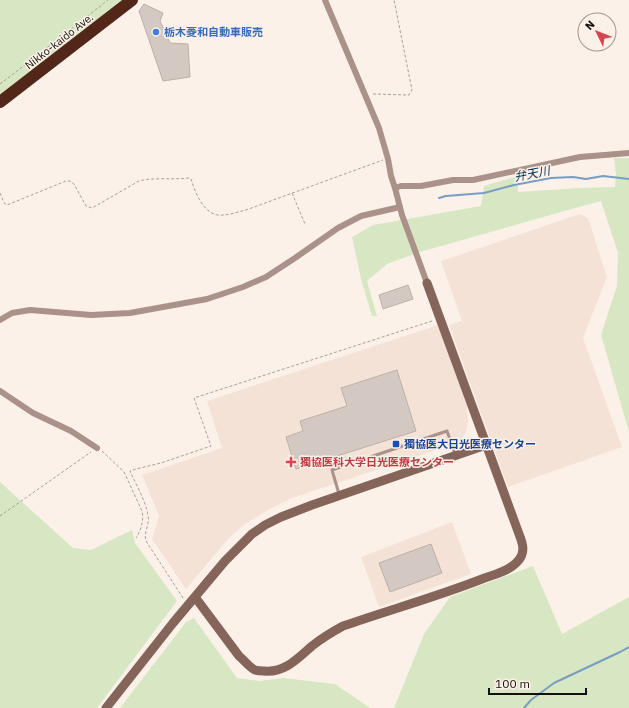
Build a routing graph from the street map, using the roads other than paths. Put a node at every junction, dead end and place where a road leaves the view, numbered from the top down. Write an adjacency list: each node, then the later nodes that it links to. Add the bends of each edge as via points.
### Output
1 (132, 0): 3 (highway, Nikko-kaido Ave.)
2 (325, 0): 5 (street, via 379,128)
3 (0, 102)
4 (629, 153): 5 (street, via 580,157 473,180 453,180)
5 (395, 188): 6 (street)
6 (400, 207): 7 (street); 8 (street, via 361,216 338,228 266,277 207,299 130,313 91,315 30,310 12,313)
7 (427, 283): 10 (street)
8 (0, 320)
9 (0, 391): 11 (street, via 33,413 71,431)
10 (486, 445): 12 (street); 14 (street, via 523,546 523,553 516,564 505,570 457,589 344,626 322,638 283,669 269,672 256,670 239,656)
11 (97, 448)
12 (456, 455): 13 (street); 13 (lane, via 447,432 332,470)
13 (340, 495): 14 (street, via 265,525 225,560)
14 (195, 597): 15 (street)
15 (106, 708)

